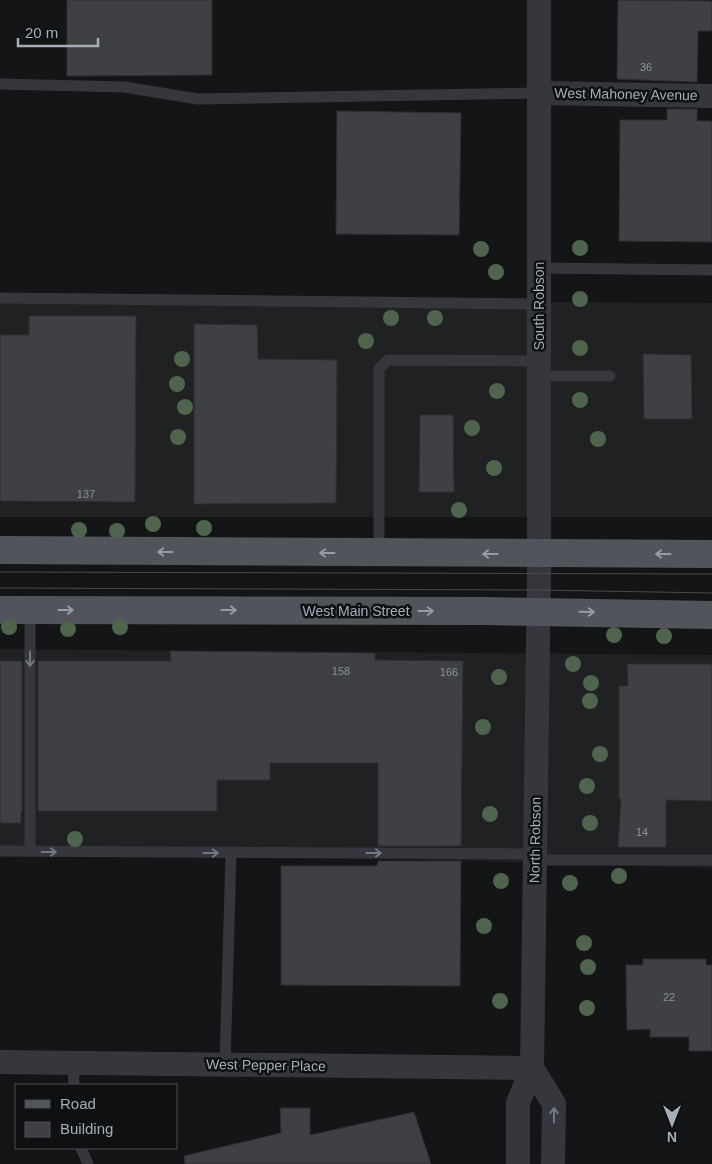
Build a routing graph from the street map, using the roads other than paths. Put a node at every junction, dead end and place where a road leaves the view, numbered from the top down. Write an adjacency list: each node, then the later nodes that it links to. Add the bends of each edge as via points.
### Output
1 (539, 0): 3 (street, South Robson)
2 (0, 84): 3 (lane, via 124,87 198,99)
3 (539, 93): 4 (street, West Mahoney Avenue); 5 (street, South Robson)
4 (712, 96)
5 (539, 268): 6 (lane); 8 (street, South Robson)
6 (712, 270)
7 (0, 298): 8 (lane)
8 (539, 304): 9 (street, South Robson)
9 (539, 368): 10 (lane); 12 (lane, via 388,360 382,364 379,369); 13 (street, South Robson)
10 (610, 376)
11 (0, 550): 12 (main road, one-way to 11)
12 (380, 553): 13 (main road, one-way to 12)
13 (539, 554): 14 (main road, one-way to 13); 17 (street, South Robson)
14 (712, 554)
15 (0, 610): 16 (main road, West Main Street)
16 (30, 610): 17 (main road, West Main Street, one-way to 17); 20 (lane, one-way to 20)
17 (538, 612): 18 (main road, West Main Street, one-way to 18); 22 (street, North Robson)
18 (712, 615)
19 (0, 851): 20 (lane)
20 (30, 851): 21 (lane, one-way to 21)
21 (231, 853): 22 (lane, one-way to 22); 25 (lane)
22 (535, 857): 23 (lane); 26 (street, North Robson)
23 (712, 860)
24 (0, 1062): 27 (street, West Pepper Place)
25 (225, 1065): 26 (street, West Pepper Place); 27 (street, West Pepper Place)
26 (532, 1068): 30 (street, North Robson, via 518,1103); 31 (street, one-way to 26, via 554,1104)
27 (73, 1074)
28 (81, 1149): 29 (lane)
29 (88, 1164)
30 (518, 1164)
31 (553, 1164)

